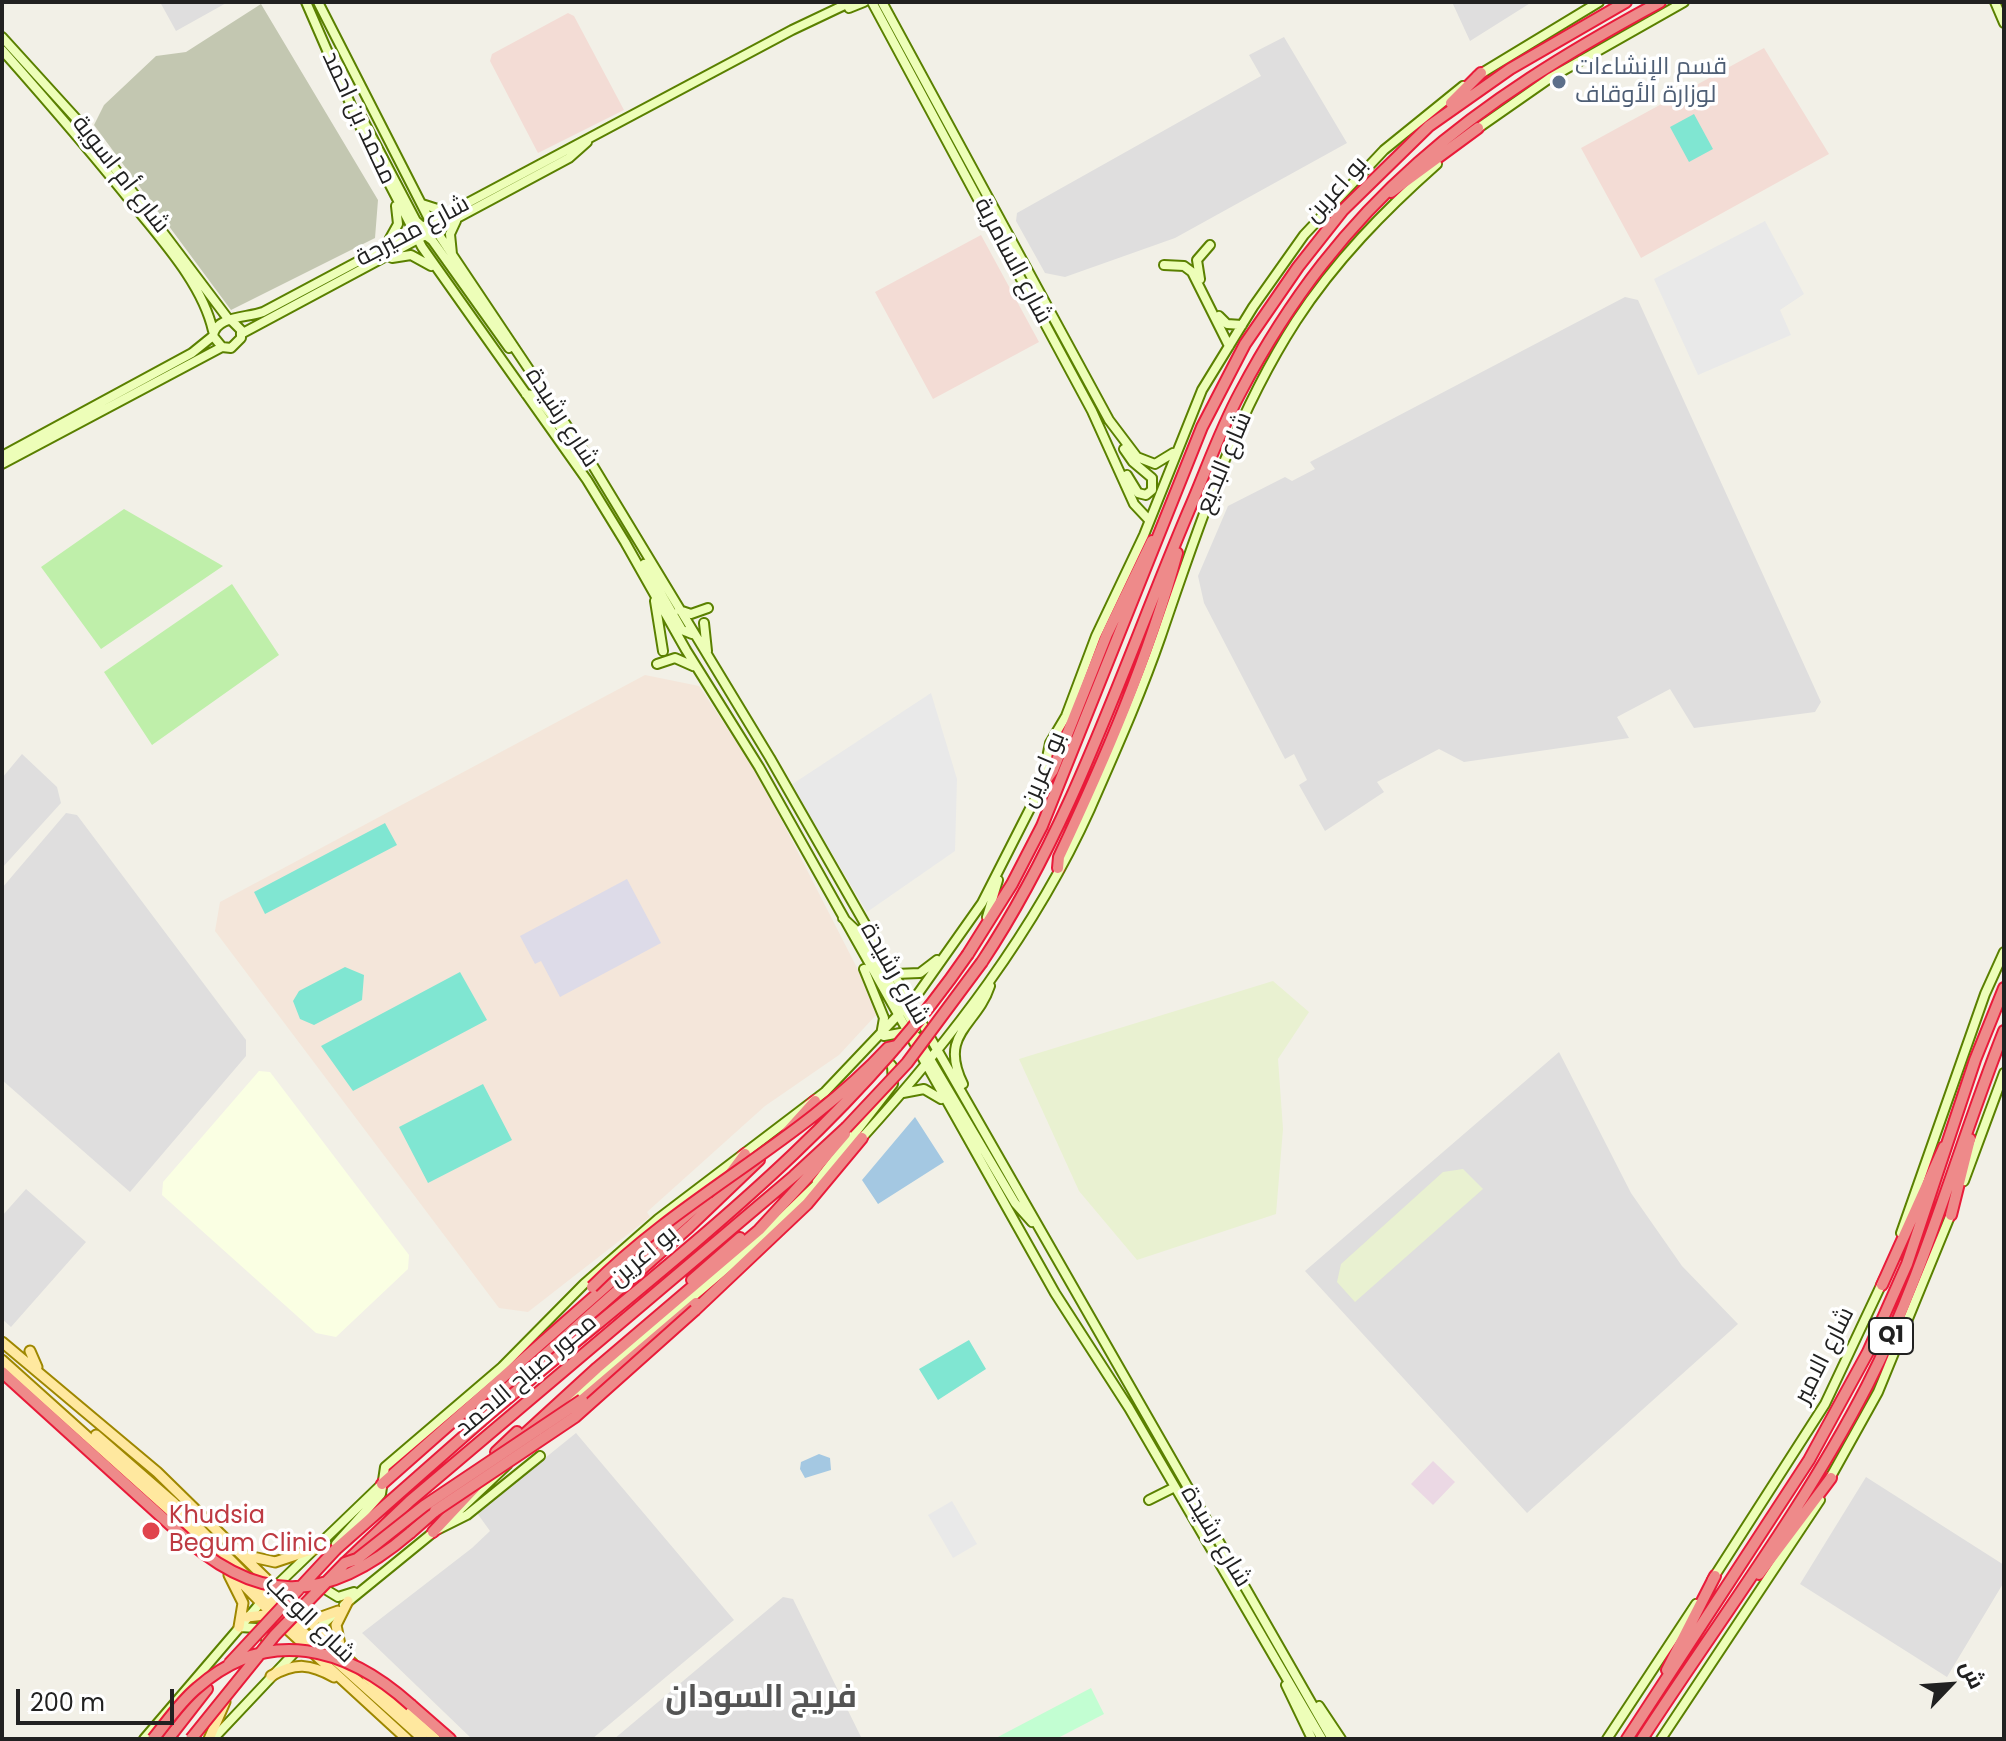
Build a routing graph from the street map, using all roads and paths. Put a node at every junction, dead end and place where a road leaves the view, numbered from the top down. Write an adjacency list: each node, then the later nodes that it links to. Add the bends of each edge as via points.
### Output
1 (306, 2): 16 (main road, محمد بن احمد)
2 (318, 2): 22 (main road, محمد بن احمد)
3 (872, 2): 11 (main road, شارع السامرية)
4 (882, 2): 17 (main road, شارع السامرية)
5 (1599, 2): 15 (main road, شارع البديع)
6 (1626, 2): 18 (highway, بو اعرين, via 1529,58)
7 (1660, 2): 21 (highway, بو اعرين, via 1581,44 1489,103 1425,153)
8 (1684, 2): 19 (main road, شارع البديع, via 1539,85)
9 (1995, 2): 12 (main road)
10 (858, 3): 11 (main road); 23 (main road, شارع محيرجة, via 789,33)
11 (878, 12): 17 (main road, شارع السامرية)
12 (2004, 23)
13 (2, 37): 33 (main road, شارع أم اسوية, via 82,125)
14 (2, 50): 35 (main road, شارع أم اسوية, via 162,240 207,308)
15 (1481, 73): 18 (highway); 34 (main road, شارع البديع, via 1384,150 1341,193 1296,245)
16 (345, 90): 20 (main road, محمد بن احمد); 24 (main road)
17 (940, 116): 41 (main road, شارع السامرية); 42 (main road, شارع السامرية)
18 (1429, 126): 48 (highway, بو اعرين, via 1335,219 1253,332 1207,416)
19 (1478, 128): 21 (highway); 63 (main road, شارع البديع, via 1362,237 1321,285 1270,365 1244,413 1189,549 1109,765)
20 (394, 195): 24 (main road, محمد بن احمد); 28 (main road, via 398,224)
21 (1382, 196): 49 (highway, بو اعرين, via 1322,264 1278,327 1229,415)
22 (418, 200): 23 (main road); 25 (main road, محمد بن احمد)
23 (453, 217): 25 (main road, شارع محيرجة); 30 (main road, via 449,236)
24 (417, 230): 25 (main road); 26 (main road, شارع رشيدة); 28 (main road, شارع محيرجة)
25 (432, 230): 26 (main road, شارع محيرجة); 30 (main road, شارع رشيدة); 39 (main road, via 491,327)
26 (419, 241): 29 (main road, شارع محيرجة); 32 (main road, شارع رشيدة)
27 (1210, 245): 34 (main road, via 1197,260 1199,276 1223,322)
28 (382, 248): 33 (main road, شارع محيرجة, via 263,312)
29 (380, 261): 32 (main road, via 422,258); 36 (main road, شارع محيرجة)
30 (454, 261): 39 (main road, شارع رشيدة)
31 (1164, 265): 37 (main road, via 1192,272)
32 (447, 284): 40 (main road, شارع رشيدة)
33 (231, 321): 35 (main road, via 218,324); 36 (main road)
34 (1242, 325): 37 (main road, شارع البديع)
35 (213, 334): 38 (main road); 44 (main road, via 192,353)
36 (241, 334): 38 (main road, via 236,346)
37 (1229, 346): 43 (main road, شارع البديع)
38 (222, 347): 45 (main road)
39 (521, 359): 46 (main road, شارع رشيدة)
40 (526, 394): 46 (main road, via 536,395); 50 (main road, شارع رشيدة)
41 (1109, 420): 42 (main road, via 1130,459 1152,478 1151,491 1137,492); 43 (main road, شارع السامرية, via 1146,463 1166,460)
42 (1110, 448): 47 (main road, شارع السامرية, via 1133,500)
43 (1176, 449): 47 (main road, شارع البديع)
44 (2, 456)
45 (2, 464)
46 (600, 478): 53 (main road, شارع رشيدة)
47 (1149, 520): 62 (main road, شارع البديع, via 1050,743)
48 (1161, 530): 62 (highway, via 1142,557); 80 (highway, بو اعرين, bridge, via 1042,826 968,954)
49 (1181, 530): 63 (highway, via 1155,623); 89 (highway, بو اعرين, bridge, via 1057,832 982,962 907,1063)
50 (625, 542): 51 (main road, شارع رشيدة); 55 (main road, via 637,551 682,630)
51 (652, 589): 56 (main road, شارع رشيدة); 57 (main road)
52 (708, 608): 53 (main road, via 690,614)
53 (679, 610): 55 (main road, شارع رشيدة)
54 (704, 623): 60 (main road, via 707,650)
55 (692, 634): 60 (main road, شارع رشيدة)
56 (679, 637): 59 (main road, شارع رشيدة); 61 (main road, via 695,646 743,725)
57 (663, 651)
58 (657, 664): 59 (main road, via 681,659)
59 (701, 673): 65 (main road, شارع رشيدة)
60 (733, 702): 61 (main road, شارع رشيدة)
61 (770, 758): 69 (main road, شارع رشيدة)
62 (1041, 787): 64 (main road, بو اعرين)
63 (1058, 868): 70 (main road, شارع البديع)
64 (999, 874): 66 (main road, بو اعرين); 73 (main road, via 982,928)
65 (839, 915): 68 (main road, شارع رشيدة); 72 (main road, via 863,937)
66 (953, 947): 69 (main road, via 927,969); 72 (main road, بو اعرين)
67 (2004, 952): 99 (main road, شارع الامير)
68 (860, 953): 72 (main road, شارع رشيدة); 78 (main road, via 884,1018)
69 (895, 974): 72 (main road, شارع رشيدة)
70 (991, 980): 74 (main road, شارع البديع); 94 (main road, via 987,995 957,1038 955,1063)
71 (2004, 988): 91 (highway, شارع الامير / Q1)
72 (904, 1010): 73 (main road, شارع رشيدة); 76 (main road, شارع رشيدة); 77 (main road); 78 (main road, بو اعرين)
73 (921, 1020): 77 (main road); 79 (main road, شارع رشيدة)
74 (955, 1027): 79 (main road); 82 (main road, شارع البديع)
75 (2004, 1031): 86 (highway, شارع الامير / Q1)
76 (906, 1032): 77 (main road); 78 (main road); 83 (main road, شارع رشيدة)
77 (917, 1035): 79 (main road); 82 (main road); 83 (main road)
78 (880, 1037): 81 (main road, بو اعرين)
79 (931, 1038): 82 (main road, شارع رشيدة)
80 (899, 1046): 102 (highway, bridge, via 888,1048 808,1122 669,1219 592,1287); 107 (highway, بو اعرين, bridge, via 830,1121 735,1207)
81 (865, 1053): 87 (main road, بو اعرين); 95 (main road, via 889,1060 893,1084)
82 (934, 1053): 83 (main road, شارع البديع); 94 (main road, شارع رشيدة); 97 (main road, via 1019,1208)
83 (924, 1065): 85 (main road); 88 (main road, شارع رشيدة)
84 (2004, 1073): 96 (main road)
85 (899, 1096): 88 (main road, via 924,1089); 90 (main road)
86 (1977, 1098): 96 (highway); 131 (highway, شارع الامير / Q1, via 1915,1276 1868,1385 1838,1441)
87 (815, 1101): 92 (main road, بو اعرين); 107 (highway, via 739,1180 493,1401)
88 (945, 1102): 111 (main road, شارع رشيدة)
89 (846, 1128): 93 (highway, بو اعرين, via 840,1144); 122 (highway, محور صباح الاحمد, bridge, via 410,1501)
90 (862, 1138): 95 (main road); 98 (highway, via 807,1204)
91 (1951, 1140): 99 (highway, via 1936,1161); 142 (highway, شارع الامير / Q1, via 1907,1264 1848,1391)
92 (745, 1154): 102 (highway, via 717,1189); 110 (main road, بو اعرين, via 611,1259 502,1367 383,1470)
93 (817, 1167): 113 (highway, bridge, via 551,1400); 115 (highway, via 759,1230 531,1425)
94 (1009, 1178): 97 (main road, شارع رشيدة)
95 (815, 1186): 108 (main road)
96 (1951, 1215): 109 (main road, via 1878,1392)
97 (1038, 1227): 140 (main road, شارع رشيدة)
98 (724, 1281): 113 (highway, bridge, via 566,1424); 122 (highway, bridge, via 582,1400)
99 (1882, 1285): 123 (main road, شارع الامير, via 1825,1404)
100 (2, 1342): 105 (main road, شارع الوعب)
101 (30, 1351): 105 (main road)
102 (525, 1358): 110 (highway)
103 (2, 1360): 106 (main road, شارع الوعب)
104 (2, 1372): 114 (highway)
105 (41, 1374): 119 (main road, شارع الوعب, via 135,1452)
106 (25, 1379): 116 (main road, شارع الوعب); 126 (main road, via 140,1472)
107 (480, 1422): 145 (highway, بو اعرين, bridge, via 336,1549 263,1625)
108 (524, 1443): 115 (main road, via 482,1492); 115 (main road, via 526,1456 540,1456 467,1515)
109 (1831, 1478): 131 (highway); 159 (main road)
110 (382, 1484): 118 (main road); 121 (main road, via 381,1494)
111 (1175, 1487): 112 (main road); 138 (main road, شارع رشيدة)
112 (1149, 1500)
113 (435, 1511): 114 (highway, bridge, via 365,1568 320,1585 298,1587 261,1583 227,1571)
114 (172, 1531): 116 (main road)
115 (433, 1532): 125 (main road)
116 (194, 1538): 117 (main road); 120 (main road, شارع الوعب)
117 (185, 1548)
118 (314, 1549): 119 (main road, via 275,1562); 124 (main road)
119 (241, 1553): 124 (main road, شارع الوعب)
120 (216, 1556): 126 (main road, شارع الوعب); 134 (main road, via 243,1603)
121 (319, 1563): 125 (main road, via 316,1580 331,1594 343,1597); 127 (main road)
122 (345, 1563): 146 (highway, bridge, via 275,1635)
123 (1715, 1576): 142 (highway); 156 (main road, شارع الامير)
124 (271, 1584): 126 (main road); 127 (main road, شارع الوعب); 133 (main road)
125 (365, 1586): 128 (main road)
126 (262, 1597): 130 (main road, شارع الوعب); 132 (main road); 133 (main road)
127 (286, 1599): 133 (main road); 135 (main road, شارع الوعب)
128 (348, 1601): 129 (main road); 137 (main road, via 335,1628)
129 (338, 1611): 135 (main road)
130 (271, 1613): 132 (main road); 133 (main road)
131 (1724, 1615): 158 (highway, شارع الامير / Q1)
132 (247, 1617): 134 (main road)
133 (288, 1620): 135 (main road); 135 (main road); 136 (main road)
134 (239, 1627): 136 (main road, via 260,1630); 143 (main road)
135 (312, 1638): 137 (main road, شارع الوعب); 139 (main road); 141 (main road, شارع الوعب); 149 (main road)
136 (267, 1651): 147 (main road, via 225,1702)
137 (345, 1656): 150 (main road, شارع الوعب)
138 (1281, 1670): 152 (main road); 153 (main road, شارع رشيدة)
139 (271, 1676): 141 (main road, via 305,1665); 147 (main road)
140 (1299, 1682): 154 (main road, شارع رشيدة); 155 (main road)
141 (349, 1685): 148 (main road, شارع الوعب)
142 (1657, 1694): 157 (highway, شارع الامير / Q1)
143 (144, 1739)
144 (153, 1739): 151 (highway, bridge, via 188,1696 238,1662 264,1654 313,1652 371,1672)
145 (168, 1739)
146 (191, 1739)
147 (211, 1739)
148 (407, 1739)
149 (423, 1739)
150 (436, 1739)
151 (450, 1739)
152 (1312, 1739)
153 (1322, 1739)
154 (1332, 1739)
155 (1341, 1739)
156 (1607, 1739)
157 (1627, 1739)
158 (1642, 1739)
159 (1661, 1739)

